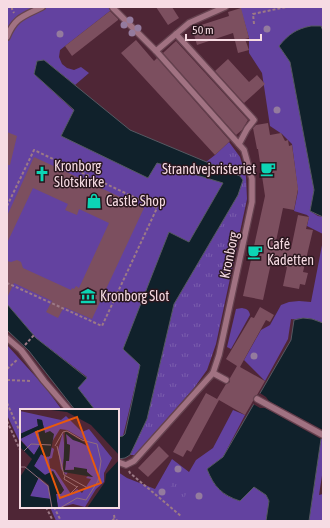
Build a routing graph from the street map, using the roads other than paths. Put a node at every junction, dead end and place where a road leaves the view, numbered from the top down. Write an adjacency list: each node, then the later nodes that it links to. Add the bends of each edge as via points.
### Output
1 (42, 7): 5 (lane, via 18,19)
2 (225, 7): 4 (lane, via 188,22)
3 (113, 8): 6 (lane, Kronborg)
4 (176, 34): 6 (lane); 7 (lane, via 254,120)
5 (7, 37)
6 (156, 51): 7 (lane, Kronborg)
7 (239, 144): 9 (lane, Kronborg, via 244,150 252,179 252,202 219,356)
8 (7, 338): 12 (lane, via 20,350)
9 (213, 373): 10 (lane); 14 (lane, via 134,461 126,465)
10 (226, 380)
11 (256, 399): 13 (lane)
12 (68, 409)
13 (323, 435)
14 (119, 462)

